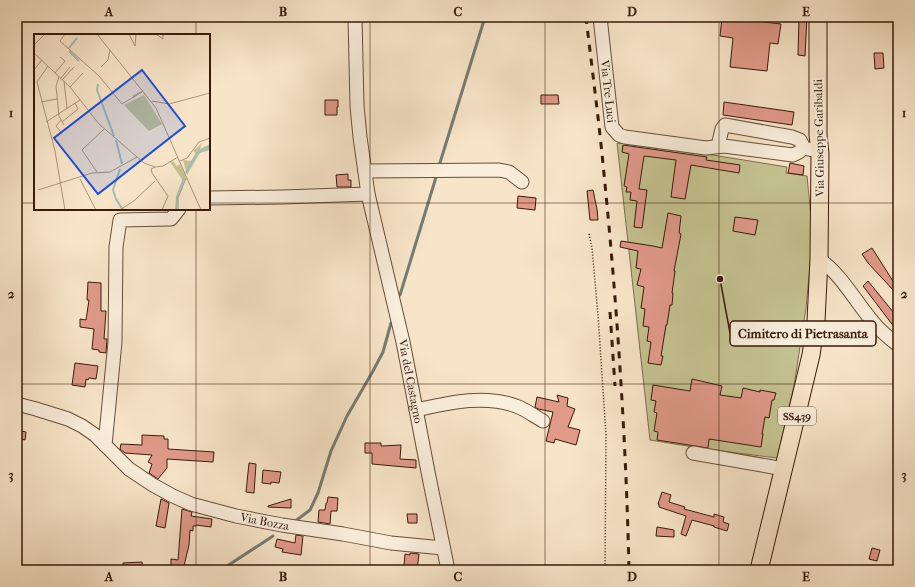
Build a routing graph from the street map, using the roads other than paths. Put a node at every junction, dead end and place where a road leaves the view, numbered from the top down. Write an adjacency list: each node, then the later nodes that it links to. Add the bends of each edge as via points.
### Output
1 (355, 17): 6 (street, Via del Castagno, via 357,106)
2 (600, 17): 4 (street, Via Tre Luci, via 612,127 619,135 706,148)
3 (818, 17): 5 (main road, Via Giuseppe Garibaldi / SS439, via 818,135)
4 (718, 146): 5 (street, Via Tre Luci, via 793,155); 5 (street, via 725,125 792,137 800,140)
5 (812, 151): 11 (main road, Via Giuseppe Garibaldi / SS439)
6 (365, 171): 7 (street, via 499,170 509,172); 8 (street, Via del Castagno)
7 (522, 182)
8 (368, 194): 9 (street); 14 (street, Via del Castagno, via 403,342)
9 (210, 198)
10 (178, 210): 16 (street, via 171,219 120,220 116,247 115,342)
11 (819, 259): 12 (street, via 833,270 873,322); 18 (main road, SS439, via 817,314 811,355)
12 (898, 345)
13 (17, 404): 16 (street, Via Bozza, via 68,419 82,426)
14 (416, 410): 15 (street, via 465,401 491,400 517,406); 19 (street, Via del Castagno)
15 (543, 421)
16 (105, 445): 19 (street, Via Bozza, via 129,469 172,496 191,504 282,525 391,543)
17 (693, 453): 18 (street)
18 (784, 469): 21 (main road, SS439)
19 (443, 548): 20 (street, Via del Castagno)
20 (448, 570)
21 (758, 570)

